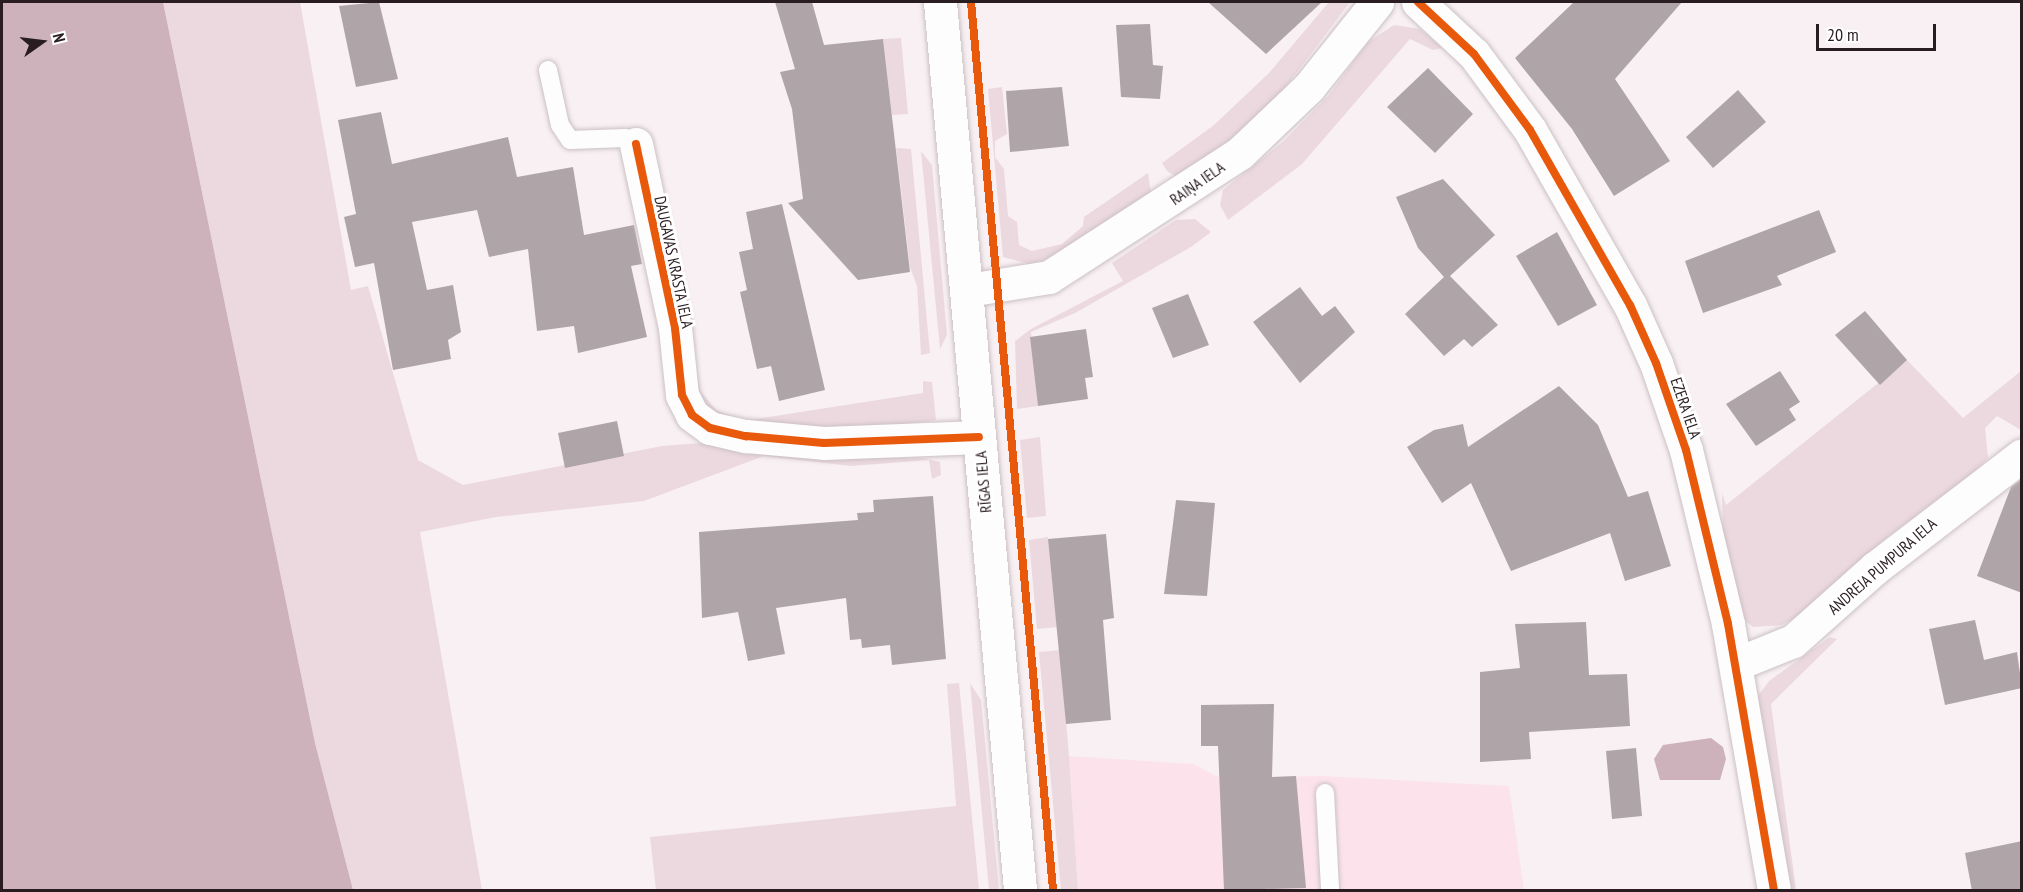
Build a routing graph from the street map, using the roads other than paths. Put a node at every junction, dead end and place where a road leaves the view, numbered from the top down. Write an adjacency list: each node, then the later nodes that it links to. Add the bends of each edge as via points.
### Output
1 (940, 2): 6 (street, RĪGAS IELA)
2 (1377, 2): 6 (street, RAIŅA IELA, via 1309,87 1240,153 1049,278)
3 (1418, 2): 9 (street, EZERA IELA, via 1474,54 1530,130 1630,305 1686,450)
4 (548, 70): 5 (lane, via 560,124 570,140 625,138)
5 (636, 144): 7 (street, DAUGAVAS KRASTA IELA, via 675,328 682,395 692,415 710,428 746,436 824,443)
6 (968, 290): 7 (street, RĪGAS IELA)
7 (979, 437): 11 (street, RĪGAS IELA)
8 (2022, 455): 9 (street, ANDREJA PUMPURA IELA, via 1875,568 1793,641)
9 (1736, 664): 13 (street, EZERA IELA)
10 (1324, 793): 12 (lane)
11 (1020, 891)
12 (1330, 891)
13 (1774, 891)

